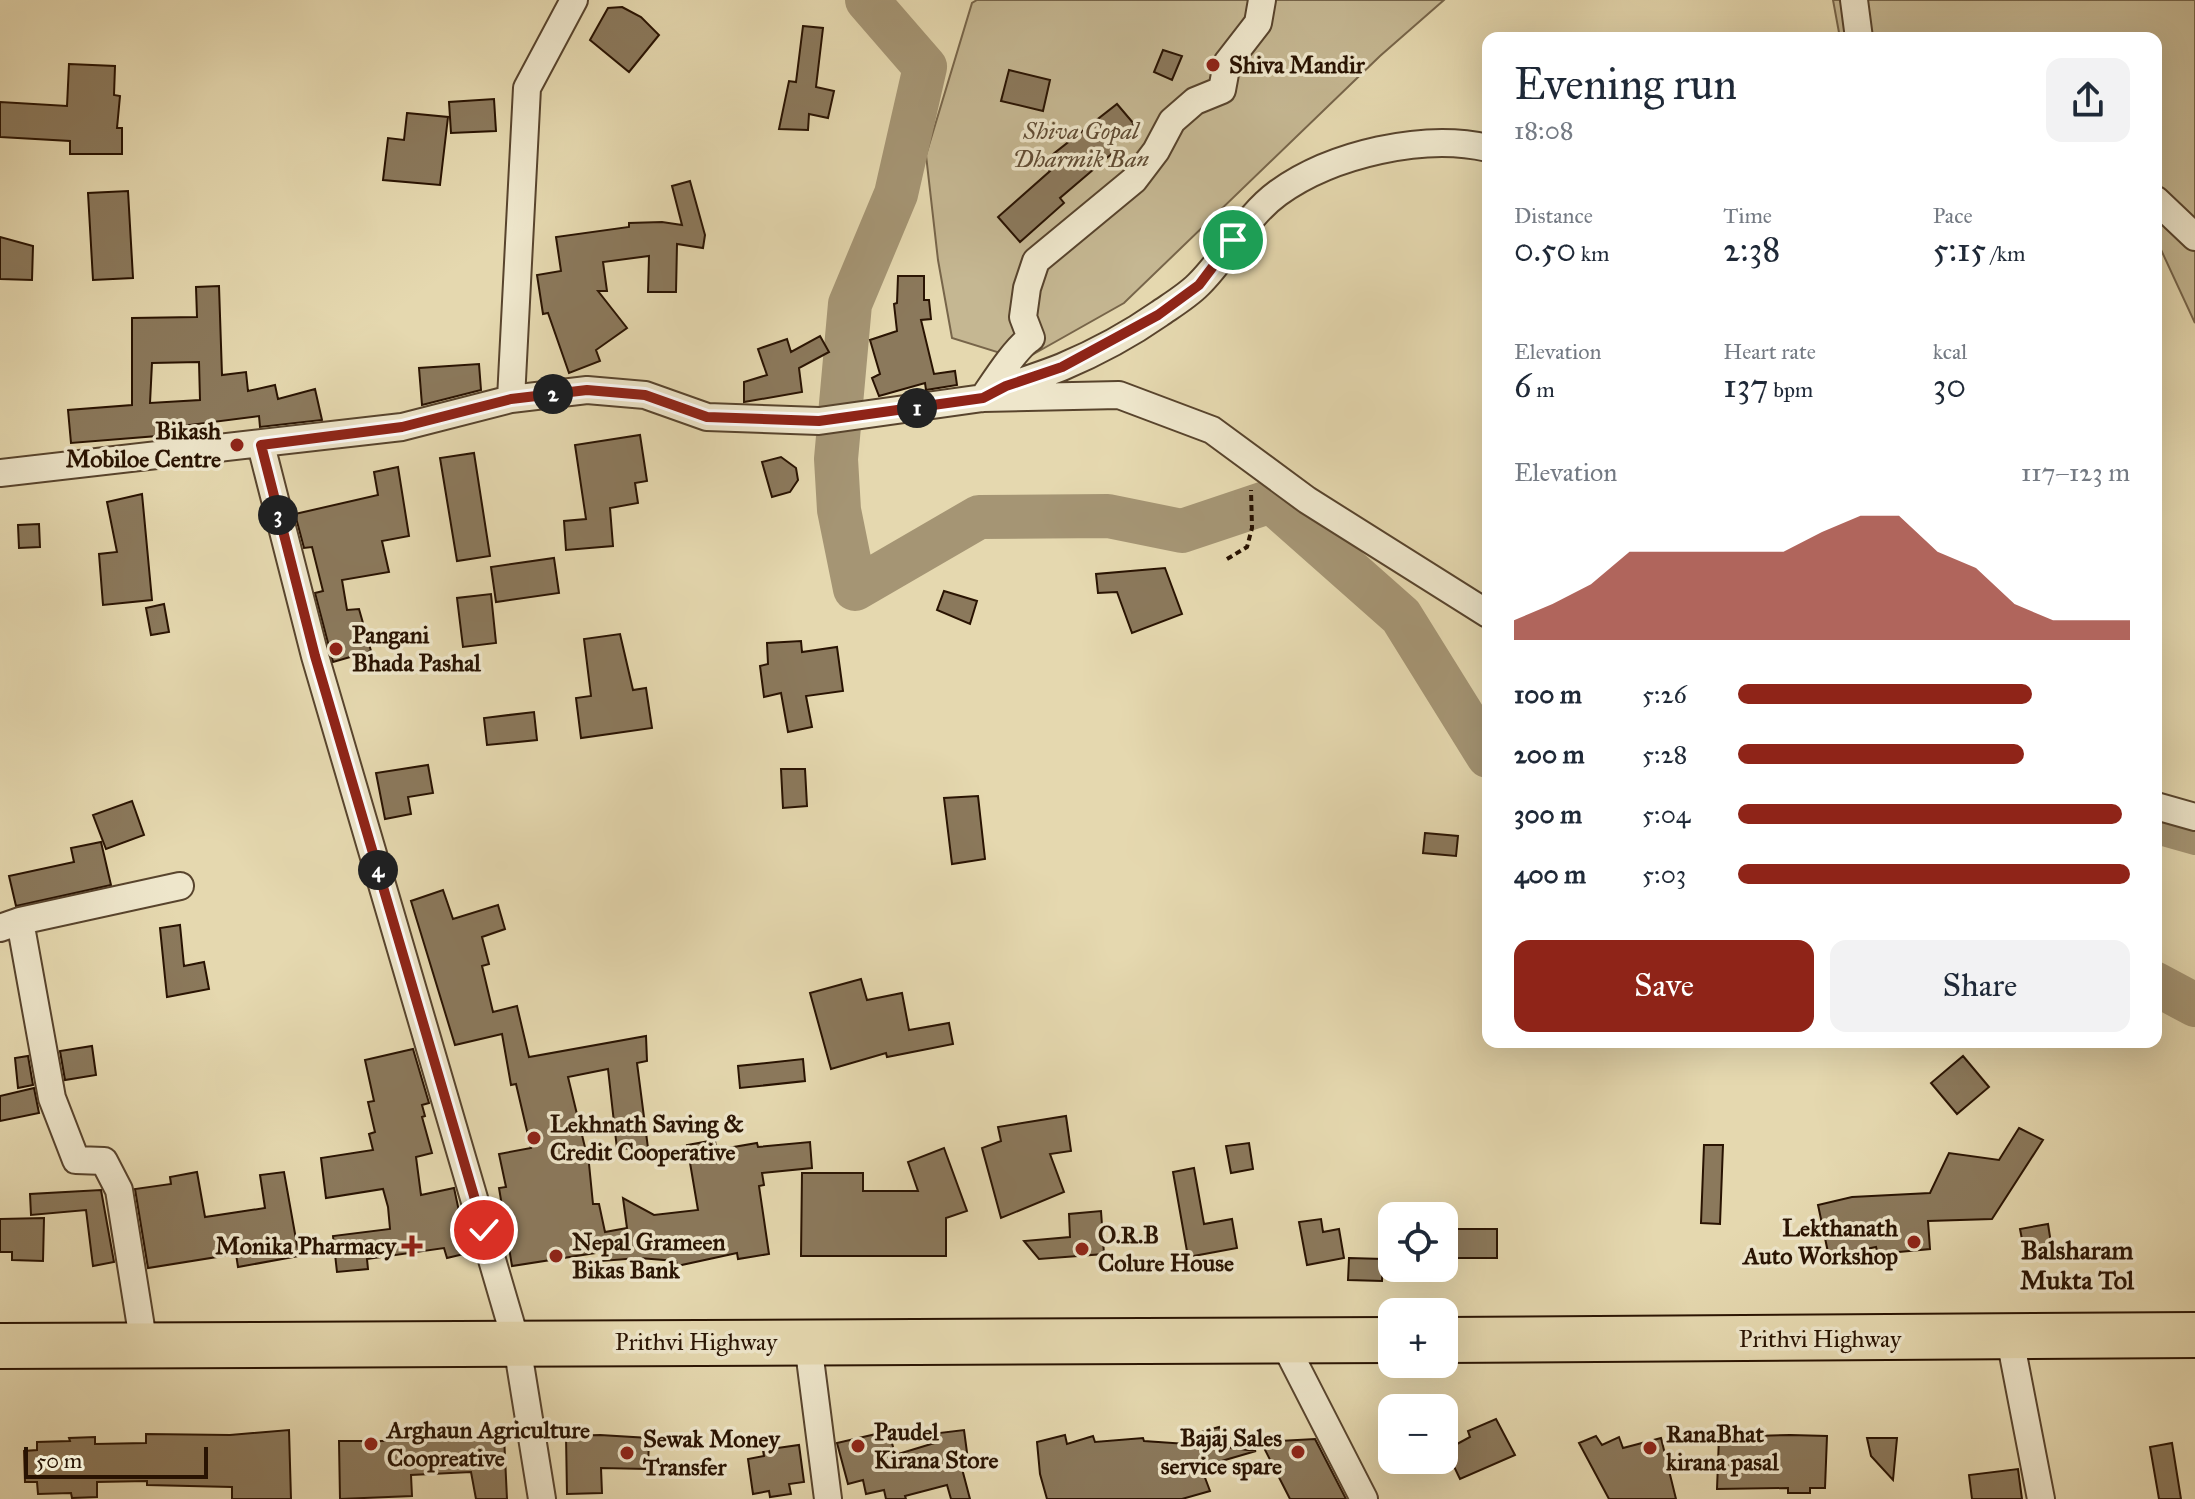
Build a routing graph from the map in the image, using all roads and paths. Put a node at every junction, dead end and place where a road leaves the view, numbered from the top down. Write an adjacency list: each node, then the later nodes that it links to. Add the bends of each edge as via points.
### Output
1 (574, 0): 9 (street, via 527,88)
2 (1262, 0): 8 (street, via 1258,23 1227,63 1222,90 1195,101 1172,121 1134,180 1036,261 1023,317 1031,338 1016,347)
3 (1854, 0): 4 (street)
4 (1858, 32)
5 (1482, 147): 8 (street, via 1421,142 1370,151 1305,178 1278,194 1199,285 1158,315 1062,367)
6 (2162, 206): 7 (street)
7 (2195, 237)
8 (983, 398): 9 (street, via 819,421 707,417 645,395 587,390); 11 (street, via 1119,395 1212,430)
9 (511, 399): 10 (street, via 402,427)
10 (261, 445): 12 (street); 25 (street, via 315,656)
11 (1250, 459): 13 (path, via 1252,528 1247,547); 14 (street)
12 (0, 473)
13 (1227, 559)
14 (1482, 610)
15 (2162, 808): 16 (street)
16 (2195, 817)
17 (180, 886): 18 (street)
18 (10, 924): 27 (street, via 52,1098 76,1160 104,1161 119,1190)
19 (2195, 1335): 20 (highway, Prithvi Highway)
20 (2010, 1339): 22 (highway, Prithvi Highway); 31 (street)
21 (1378, 1340): 23 (highway, Prithvi Highway)
22 (1458, 1340)
23 (1283, 1341): 24 (highway, Prithvi Highway); 30 (street)
24 (808, 1343): 25 (highway, Prithvi Highway); 29 (street)
25 (517, 1345): 27 (highway, Prithvi Highway); 28 (street)
26 (0, 1346): 27 (highway, Prithvi Highway)
27 (144, 1346)
28 (542, 1499)
29 (828, 1499)
30 (1364, 1499)
31 (2041, 1499)

